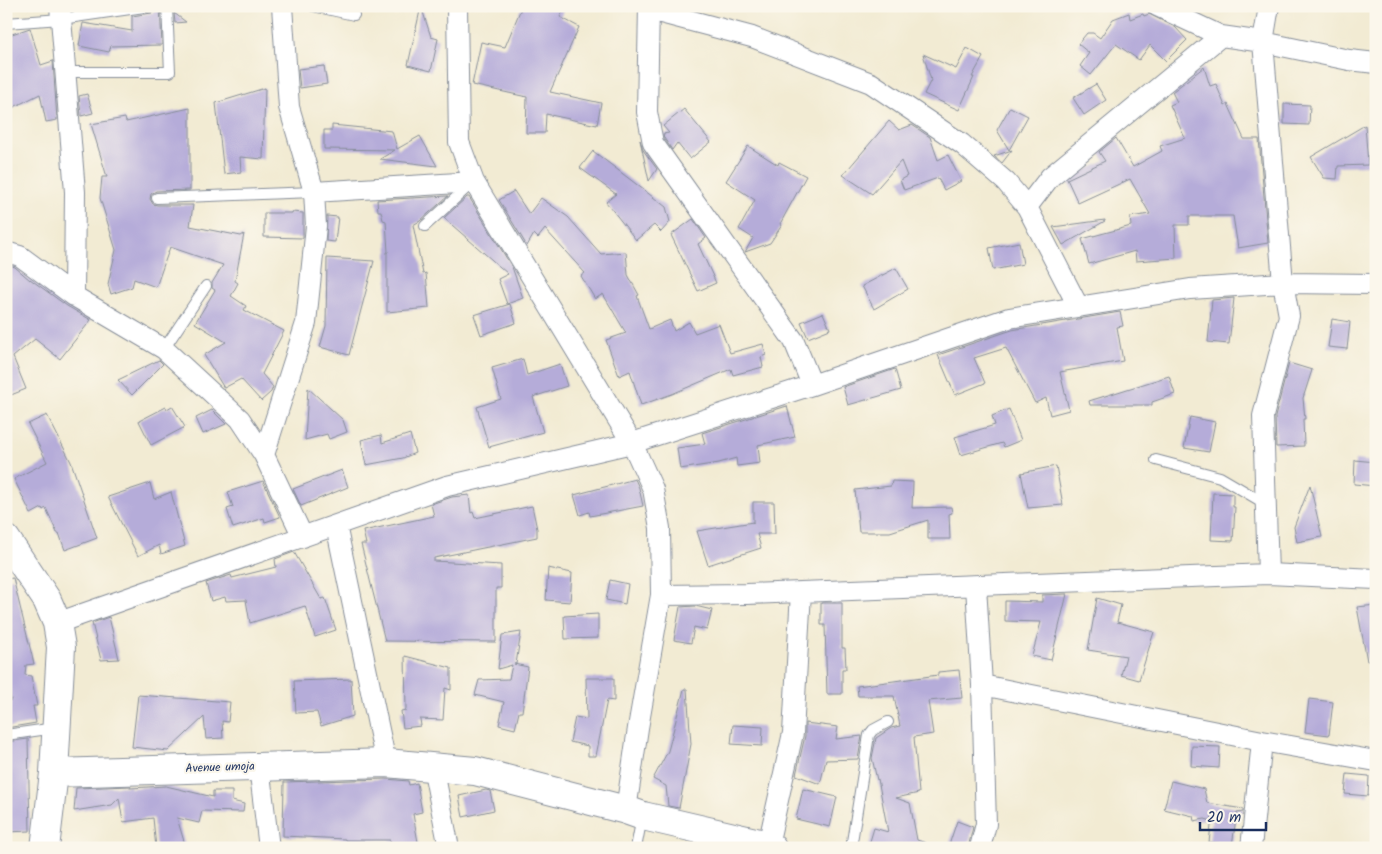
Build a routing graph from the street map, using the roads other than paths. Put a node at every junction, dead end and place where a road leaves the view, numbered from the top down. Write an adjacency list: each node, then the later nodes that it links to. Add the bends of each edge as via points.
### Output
1 (152, 6): 9 (lane)
2 (167, 6): 15 (lane, via 170,72)
3 (282, 6): 17 (street, via 289,107)
4 (313, 6): 10 (lane)
5 (457, 6): 16 (street, via 458,142)
6 (1157, 6): 12 (street)
7 (1269, 6): 13 (street)
8 (650, 8): 19 (street, via 752,37 872,83 962,144 1006,182); 28 (street, via 647,112 653,143 794,341)
9 (60, 13): 11 (lane); 15 (street)
10 (354, 15)
11 (6, 23)
12 (1221, 36): 13 (street); 19 (street, via 1050,177)
13 (1263, 42): 14 (street); 22 (street)
14 (1376, 63)
15 (65, 72): 25 (street, via 75,192)
16 (474, 182): 17 (street); 20 (lane); 29 (street)
17 (314, 192): 18 (lane); 30 (street, via 316,226 306,323)
18 (157, 198)
19 (1027, 207): 26 (street)
20 (425, 226)
21 (6, 252): 25 (street, via 20,256)
22 (1283, 283): 23 (street); 26 (street, via 1190,289); 32 (street, via 1289,316 1263,416)
23 (1376, 284)
24 (206, 286): 27 (lane)
25 (74, 296): 27 (street)
26 (1078, 306): 28 (street, via 1009,318)
27 (164, 349): 30 (street, via 240,419)
28 (812, 386): 29 (street)
29 (632, 443): 33 (street, via 447,486); 40 (street, via 654,490 660,528)
30 (264, 455): 34 (street)
31 (1156, 460): 32 (lane, via 1220,477)
32 (1266, 504): 36 (street)
33 (336, 525): 34 (street); 48 (street)
34 (303, 537): 41 (street)
35 (6, 539): 41 (street, via 46,600)
36 (1268, 574): 37 (street); 38 (street)
37 (1376, 580)
38 (976, 586): 39 (street); 42 (street)
39 (801, 592): 40 (street); 53 (street, via 793,733)
40 (661, 595): 52 (street, via 638,728)
41 (57, 623): 44 (street, via 61,647)
42 (982, 685): 46 (street); 59 (street, via 986,824)
43 (888, 722): 58 (lane, via 870,735)
44 (57, 728): 45 (lane); 51 (street)
45 (6, 735)
46 (1262, 741): 47 (street); 60 (street)
47 (1376, 761)
48 (386, 763): 49 (street, Avenue umoja); 50 (street, Avenue umoja)
49 (258, 766): 51 (street, Avenue umoja); 55 (street)
50 (433, 766): 52 (street, Avenue umoja, via 475,771); 56 (street)
51 (54, 774): 54 (street)
52 (634, 813): 53 (street, Avenue umoja); 57 (lane)
53 (770, 846)
54 (45, 848)
55 (269, 848)
56 (449, 848)
57 (636, 848)
58 (851, 848)
59 (980, 848)
60 (1251, 848)

